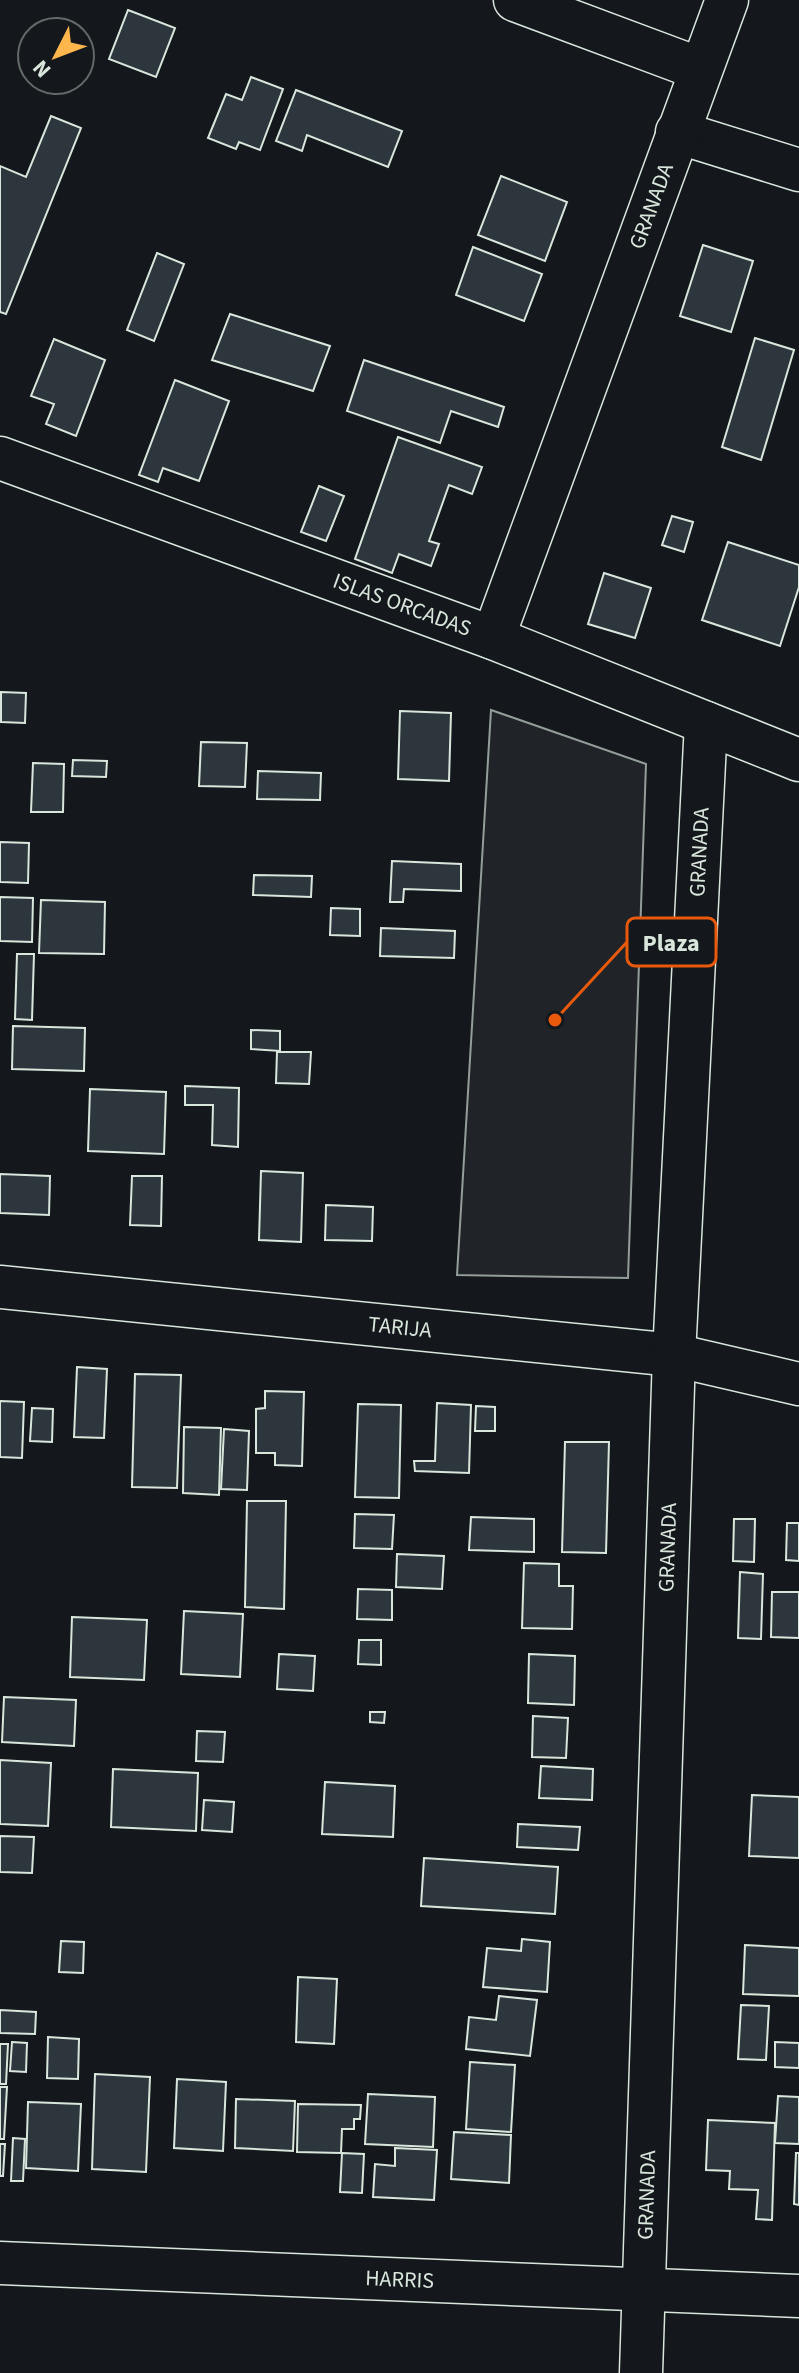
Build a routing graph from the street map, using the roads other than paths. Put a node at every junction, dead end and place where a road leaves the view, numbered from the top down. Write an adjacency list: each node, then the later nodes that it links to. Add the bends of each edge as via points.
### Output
1 (515, 0): 3 (street)
2 (727, 0): 3 (street, GRANADA)
3 (700, 69): 4 (street, GRANADA)
4 (677, 132): 5 (street); 7 (street, GRANADA)
5 (799, 170)
6 (0, 458): 7 (street, ISLAS ORCADAS)
7 (493, 638): 8 (street, ISLAS ORCADAS)
8 (706, 723): 9 (street, ISLAS ORCADAS); 11 (street, GRANADA)
9 (799, 760)
10 (0, 1287): 11 (street, TARIJA)
11 (674, 1355): 12 (street, TARIJA); 14 (street, GRANADA)
12 (799, 1384)
13 (0, 2263): 14 (street, HARRIS)
14 (644, 2289): 15 (street, HARRIS); 16 (street, GRANADA)
15 (799, 2296)
16 (641, 2373)

